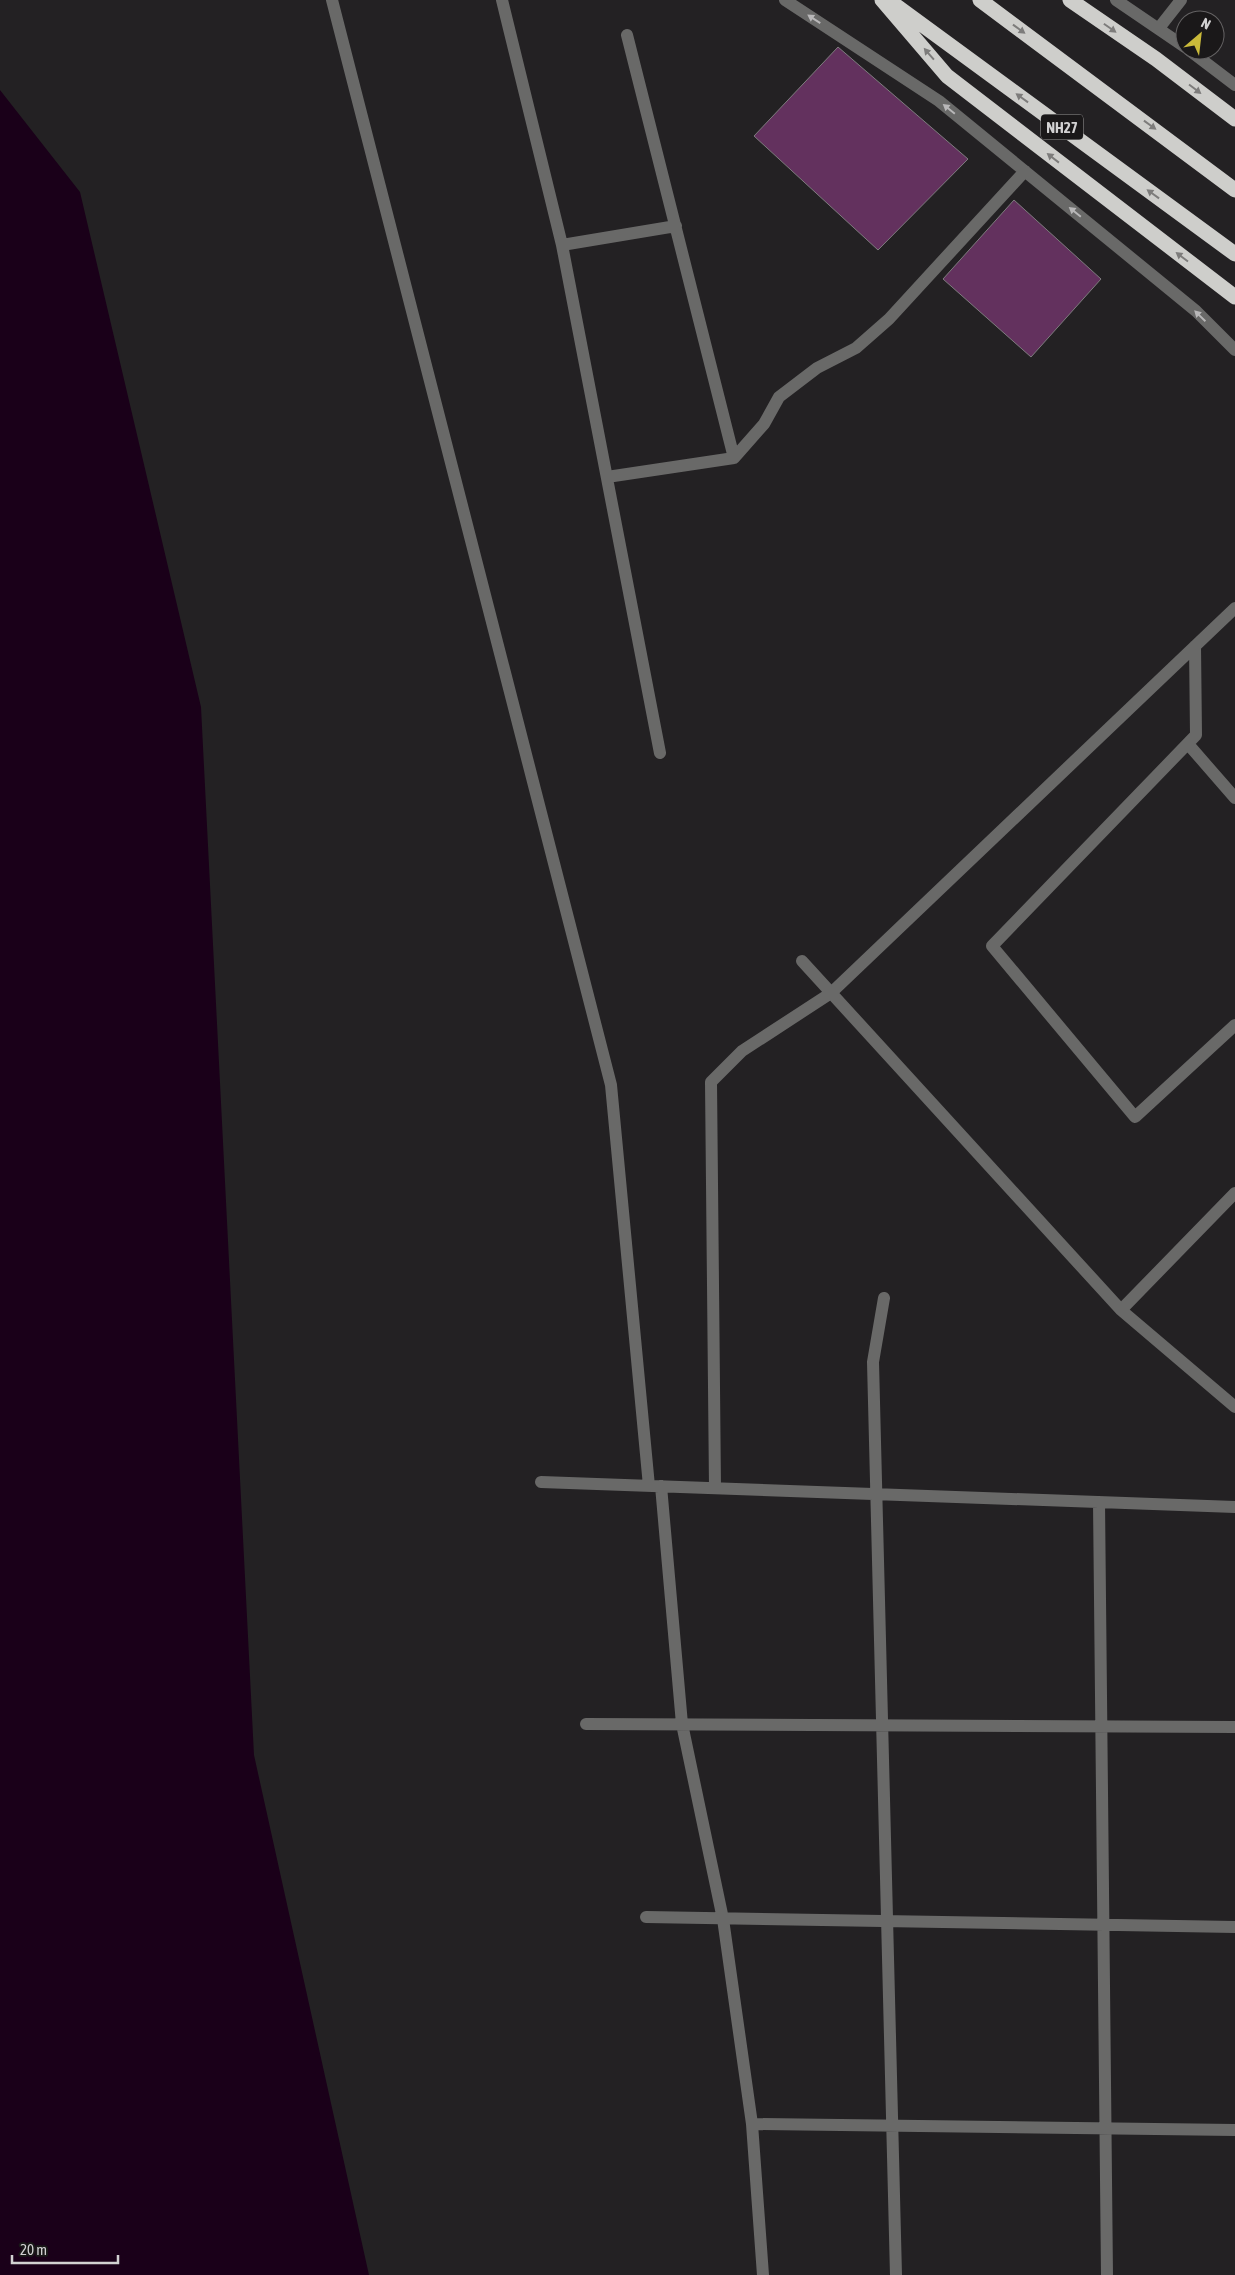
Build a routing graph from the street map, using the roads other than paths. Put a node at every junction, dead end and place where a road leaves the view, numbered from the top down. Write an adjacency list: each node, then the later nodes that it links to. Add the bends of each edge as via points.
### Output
1 (332, 0): 38 (street, via 611,1086)
2 (502, 0): 19 (street)
3 (785, 0): 16 (street, one-way to 3, via 939,101)
4 (882, 0): 21 (highway, one-way to 4, via 947,76)
5 (889, 0): 20 (highway, NH27, one-way to 5)
6 (980, 0): 17 (highway, one-way to 17)
7 (1070, 0): 15 (highway, one-way to 15)
8 (1116, 0): 10 (street)
9 (1182, 0): 10 (street)
10 (1159, 28): 12 (street)
11 (627, 35): 18 (street)
12 (1175, 40)
13 (1201, 60): 14 (street)
14 (1235, 85)
15 (1235, 119)
16 (1024, 171): 22 (street, one-way to 16, via 1196,311); 23 (street, via 889,319 856,348 817,368 778,397 764,424)
17 (1235, 190)
18 (676, 226): 19 (street); 23 (street)
19 (562, 245): 24 (street)
20 (1235, 254)
21 (1235, 297)
22 (1235, 350)
23 (734, 458): 24 (street)
24 (607, 477): 28 (street)
25 (1235, 608): 26 (street)
26 (1195, 646): 27 (street, via 1196,735); 31 (street)
27 (1188, 744): 29 (street); 32 (street, via 992,946 1135,1117)
28 (660, 753)
29 (1235, 798)
30 (802, 961): 31 (street)
31 (831, 993): 35 (street); 39 (street, via 742,1051 711,1082)
32 (1235, 1025)
33 (1235, 1193): 35 (street)
34 (884, 1298): 40 (street, via 873,1362)
35 (1121, 1310): 36 (street)
36 (1235, 1407)
37 (541, 1482): 38 (street)
38 (655, 1486): 39 (street); 44 (street)
39 (715, 1488): 40 (street)
40 (877, 1494): 41 (street); 45 (street)
41 (1099, 1502): 42 (street); 46 (street)
42 (1235, 1507)
43 (586, 1724): 44 (street)
44 (682, 1724): 45 (street); 49 (street)
45 (882, 1726): 46 (street); 50 (street)
46 (1102, 1726): 47 (street); 51 (street)
47 (1235, 1727)
48 (646, 1917): 49 (street)
49 (722, 1919): 50 (street); 53 (street)
50 (887, 1922): 51 (street); 54 (street)
51 (1104, 1925): 52 (street); 55 (street)
52 (1235, 1927)
53 (752, 2124): 54 (street); 57 (street)
54 (892, 2126): 55 (street); 58 (street)
55 (1106, 2128): 56 (street); 59 (street)
56 (1235, 2130)
57 (763, 2275)
58 (896, 2275)
59 (1107, 2275)

